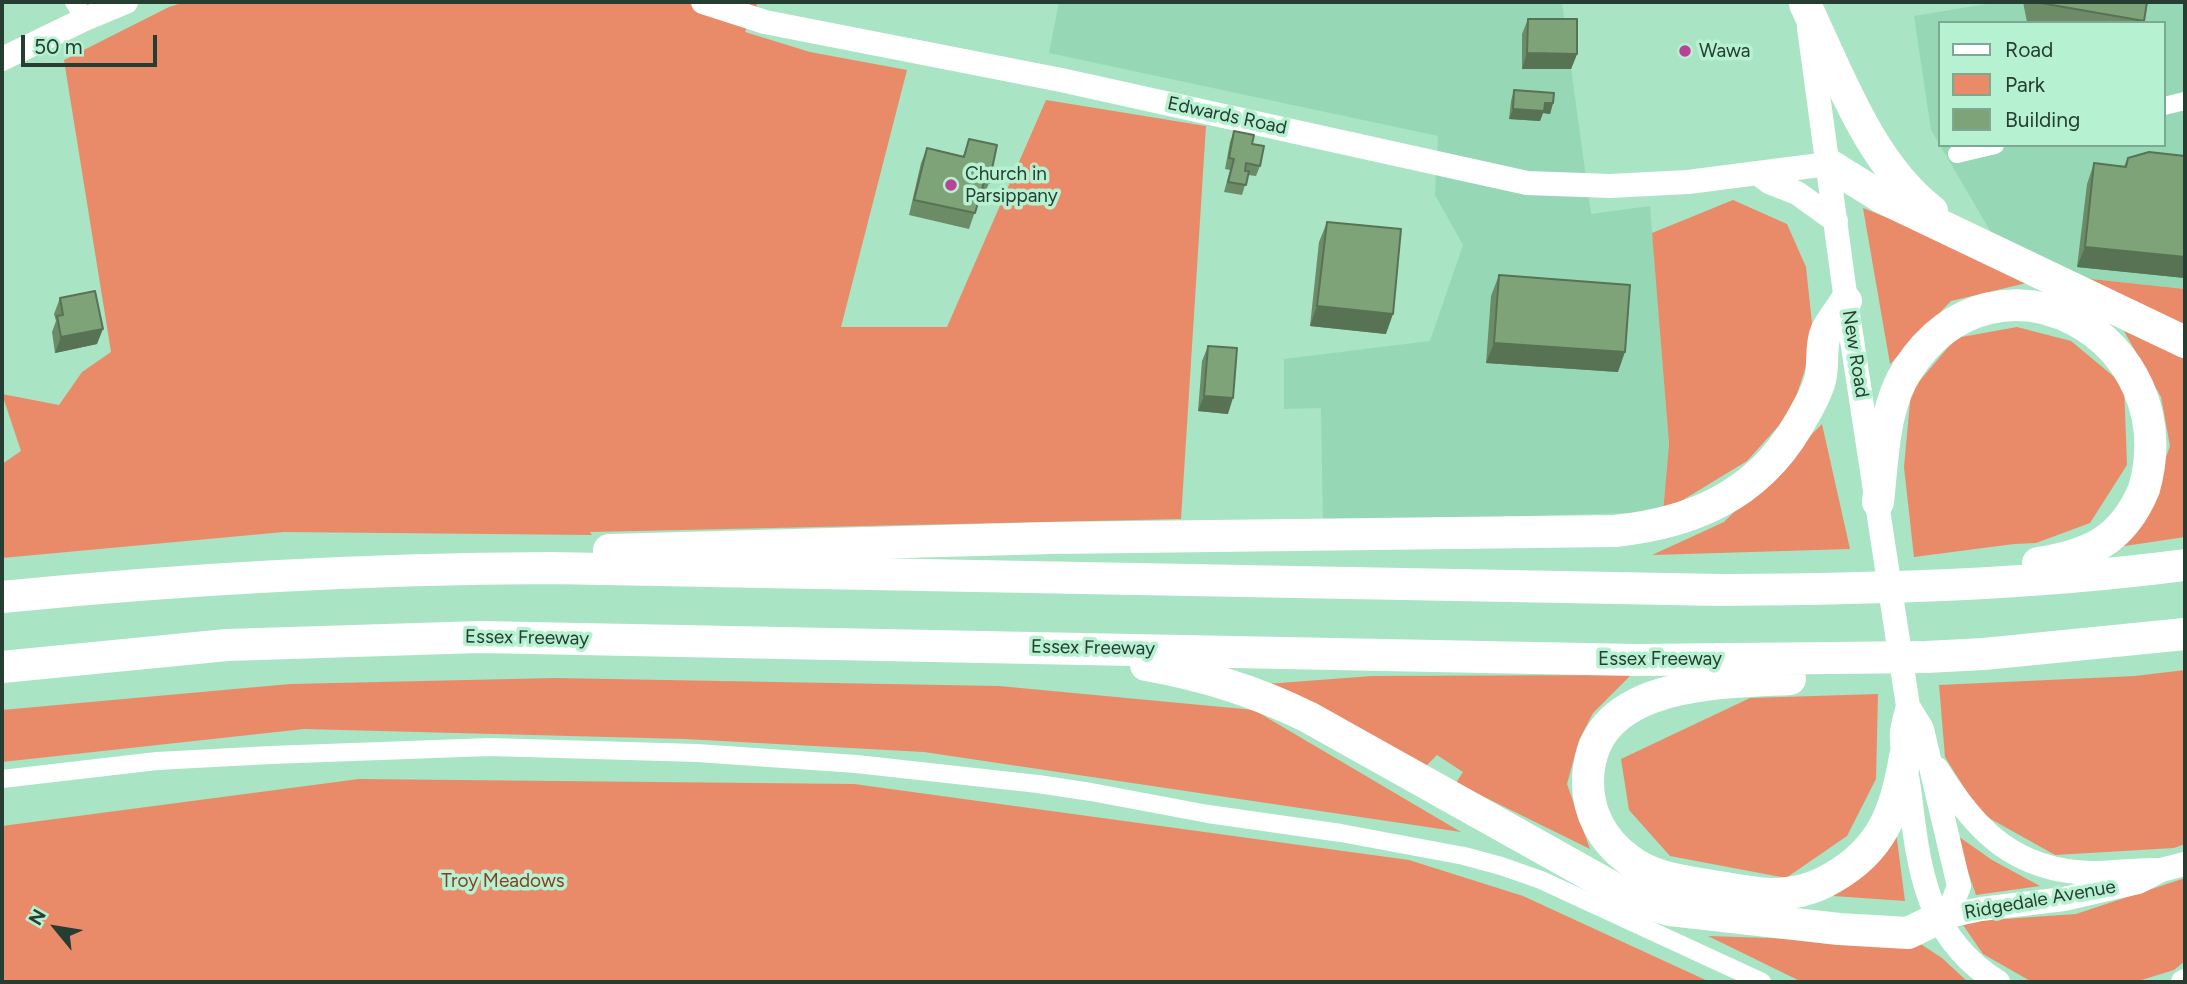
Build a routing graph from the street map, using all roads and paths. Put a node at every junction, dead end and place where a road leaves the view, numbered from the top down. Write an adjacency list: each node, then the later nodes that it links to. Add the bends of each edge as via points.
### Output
1 (126, 2): 4 (main road)
2 (703, 2): 11 (main road, Edwards Road, via 765,22 1061,80 1527,183 1635,185)
3 (1805, 3): 10 (main road, New Road); 13 (highway, via 1855,108 1892,172 1923,205)
4 (80, 10): 5 (main road)
5 (2, 59)
6 (2185, 101): 7 (street)
7 (2166, 106)
8 (1987, 147): 9 (street)
9 (1957, 154)
10 (1828, 164): 11 (main road, Edwards Road); 12 (main road, New Road); 13 (highway, via 1881,197)
11 (1756, 173): 12 (main road, via 1797,193)
12 (1836, 221): 14 (main road, New Road)
13 (1979, 243): 15 (highway)
14 (1846, 300): 16 (main road, New Road); 18 (highway, via 1825,334 1820,380 1804,416 1768,467 1710,508 1647,528 586,550 573,551)
15 (2185, 342)
16 (1878, 502): 19 (highway, via 1888,421 1898,391 1907,370 1939,333 1962,319 2004,306 2031,304 2078,317 2122,349 2144,384 2155,425 2149,477 2128,518 2112,537 2071,558 2035,564); 25 (main road, New Road, via 1908,706 1902,733)
17 (2185, 565): 19 (highway)
18 (550, 568): 19 (highway, via 1722,590); 20 (highway, via 261,575)
19 (2014, 583)
20 (2, 597)
21 (2185, 634): 23 (highway, Essex Freeway)
22 (1041, 646): 23 (highway, Essex Freeway, via 1636,660); 24 (highway, Essex Freeway, via 480,637 228,645); 30 (highway, via 1191,672 1270,698 1645,903 1753,920 1908,933)
23 (1984, 654): 29 (highway, via 1967,670 1754,681 1667,692 1633,705 1609,724 1591,760 1588,779 1593,818 1608,839 1650,872)
24 (2, 667)
25 (1916, 755): 28 (main road, via 1974,822 2015,853 2074,872); 29 (highway, via 1887,822 1855,863 1822,884 1797,891); 30 (main road, New Road, via 1919,867); 30 (main road, New Road, via 1959,886 1951,907)
26 (2, 779): 32 (street, via 170,761 490,747 856,764 1038,784 1418,846 1501,866)
27 (2185, 863): 28 (main road, Ridgedale Avenue)
28 (2161, 870): 30 (main road, Ridgedale Avenue, via 2138,882 2064,899)
29 (1749, 892): 30 (highway, via 1842,909 1906,911)
30 (1938, 918): 31 (main road, Ridgedale Avenue, via 1964,954)
31 (1994, 981)
32 (1762, 982)

